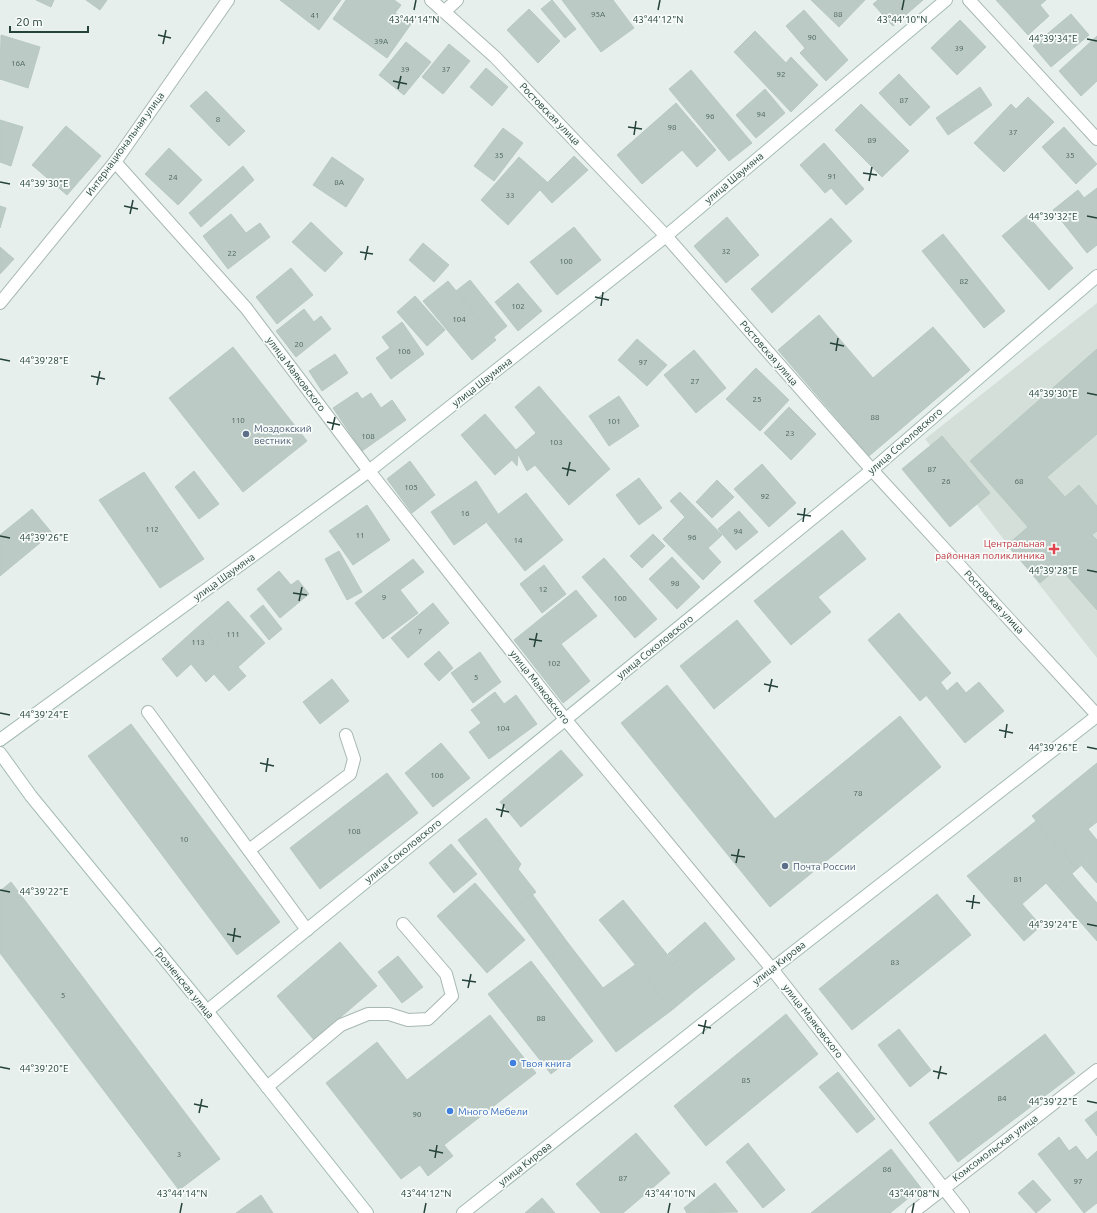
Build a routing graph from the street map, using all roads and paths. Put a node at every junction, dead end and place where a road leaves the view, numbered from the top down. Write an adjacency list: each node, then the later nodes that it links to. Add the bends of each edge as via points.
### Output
1 (228, 0): 8 (street, Интернациональная улица)
2 (431, 0): 6 (street, Ростовская улица)
3 (457, 0): 6 (street)
4 (946, 0): 9 (street, улица Шаумяна)
5 (969, 0): 7 (street)
6 (445, 11): 9 (street, Ростовская улица, via 495,57)
7 (1097, 139)
8 (115, 162): 11 (street, Интернациональная улица); 13 (street, улица Маяковского, via 246,308)
9 (666, 236): 12 (street, Ростовская улица); 13 (street, улица Шаумяна)
10 (1097, 276): 12 (street, улица Соколовского)
11 (0, 303)
12 (872, 470): 15 (street, Ростовская улица); 16 (street, улица Соколовского)
13 (369, 472): 16 (street, улица Маяковского); 18 (street, улица Шаумяна)
14 (148, 712): 20 (street)
15 (1097, 716): 23 (street, улица Кирова)
16 (565, 719): 22 (street, улица Соколовского); 23 (street, улица Маяковского)
17 (346, 735): 20 (street, via 354,759 350,774)
18 (0, 740)
19 (0, 753): 24 (street, Грозненская улица, via 30,796)
20 (248, 850): 22 (street)
21 (403, 924): 26 (street, via 446,974 452,996 428,1019 408,1020 389,1014 368,1014 341,1025)
22 (307, 930): 24 (street, улица Соколовского)
23 (772, 969): 27 (street, улица Маяковского); 29 (street, улица Кирова)
24 (207, 1011): 26 (street, Грозненская улица)
25 (1097, 1070): 27 (street, Комсомольская улица)
26 (267, 1087): 28 (street, Грозненская улица)
27 (944, 1188): 30 (street, Комсомольская улица); 31 (street, улица Маяковского)
28 (367, 1213)
29 (463, 1213)
30 (912, 1213)
31 (964, 1213)

